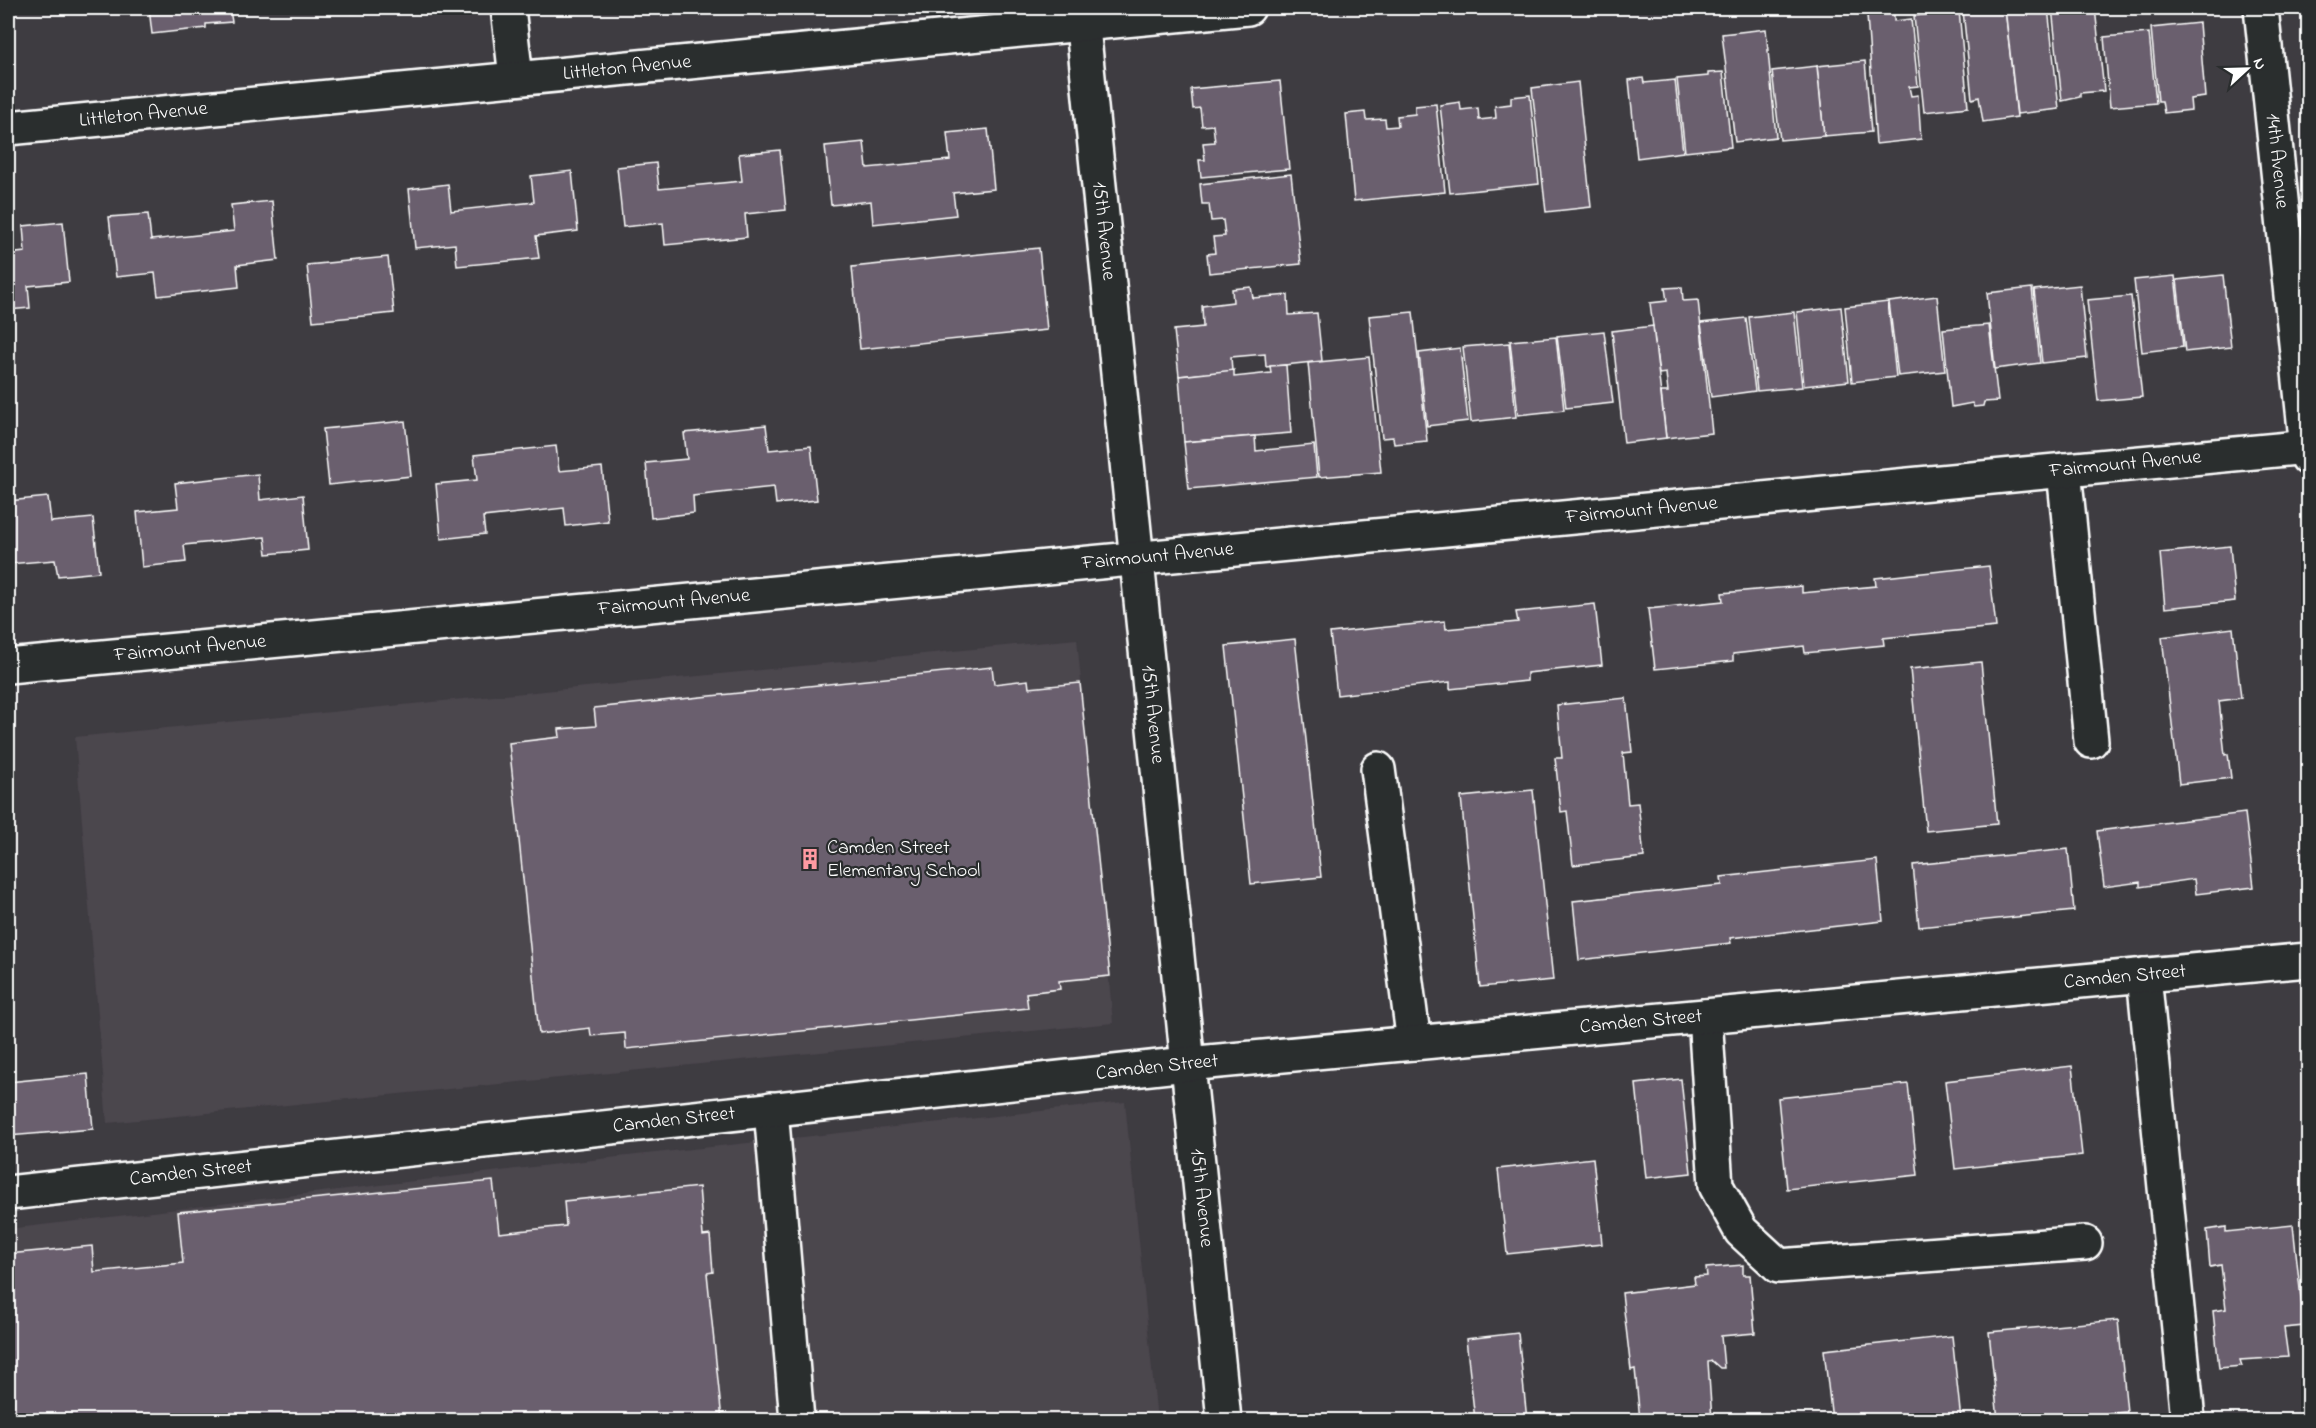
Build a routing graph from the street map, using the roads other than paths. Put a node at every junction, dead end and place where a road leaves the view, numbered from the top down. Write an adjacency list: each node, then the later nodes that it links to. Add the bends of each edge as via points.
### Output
1 (508, 8): 6 (street)
2 (1248, 8): 4 (street, Littleton Avenue)
3 (2261, 8): 8 (street, 14th Avenue)
4 (1082, 16): 5 (street, Littleton Avenue); 10 (street, 15th Avenue)
5 (949, 22): 6 (street, Littleton Avenue)
6 (516, 78): 7 (street, Littleton Avenue)
7 (8, 128)
8 (2308, 453): 9 (street, Fairmount Avenue)
9 (2064, 470): 10 (street, Fairmount Avenue); 12 (street)
10 (1136, 559): 11 (street, Fairmount Avenue); 18 (street, 15th Avenue)
11 (8, 666)
12 (2091, 741)
13 (1378, 769): 17 (street)
14 (2308, 960): 15 (street, Camden Street)
15 (2144, 975): 16 (street, Camden Street); 24 (street)
16 (1705, 1016): 17 (street, Camden Street); 21 (street, via 1716,1186 1741,1231 1779,1266)
17 (1414, 1043): 18 (street, Camden Street)
18 (1187, 1064): 19 (street, Camden Street); 23 (street, 15th Avenue)
19 (771, 1110): 20 (street, Camden Street); 22 (street)
20 (8, 1193)
21 (2085, 1243)
22 (797, 1420)
23 (1224, 1420)
24 (2188, 1420)

